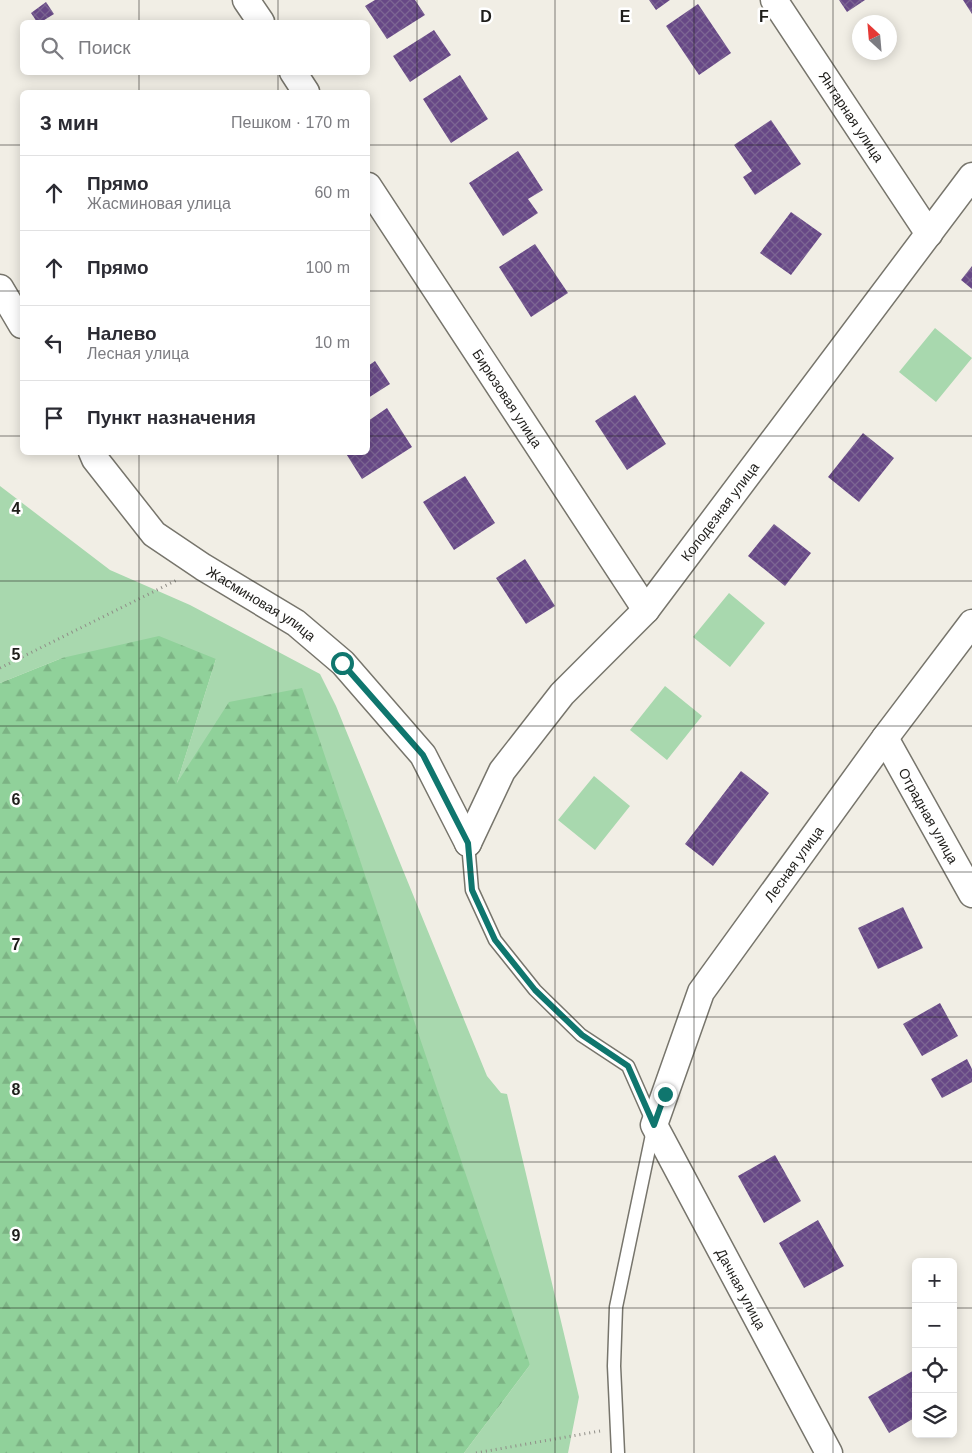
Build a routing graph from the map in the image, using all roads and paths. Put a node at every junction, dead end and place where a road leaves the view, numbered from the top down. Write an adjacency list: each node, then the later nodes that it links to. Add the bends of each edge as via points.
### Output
1 (246, 0): 3 (street)
2 (774, 0): 8 (street, Янтарная улица)
3 (259, 20)
4 (295, 75): 5 (street)
5 (305, 90)
6 (972, 176): 8 (street, Колодезная улица)
7 (370, 189): 13 (street, Бирюзовая улица)
8 (929, 234): 13 (street, Колодезная улица)
9 (0, 288): 10 (street)
10 (20, 322)
11 (93, 455): 12 (street, Жасминовая улица, via 154,534)
12 (203, 567): 15 (path); 17 (street, Жасминовая улица, via 296,623 342,663 423,755)
13 (646, 610): 17 (street, Колодезная улица, via 562,694 502,771)
14 (972, 623): 16 (street, Лесная улица)
15 (0, 668)
16 (885, 738): 18 (street, Отрадная улица); 19 (street, Лесная улица, via 701,992)
17 (468, 843): 19 (lane, via 472,890 495,940 535,990 582,1035 628,1066)
18 (972, 894)
19 (654, 1125): 20 (lane, via 616,1307 614,1366); 23 (street, Дачная улица)
20 (618, 1428): 21 (path); 22 (lane)
21 (476, 1453)
22 (618, 1453)
23 (829, 1453)

